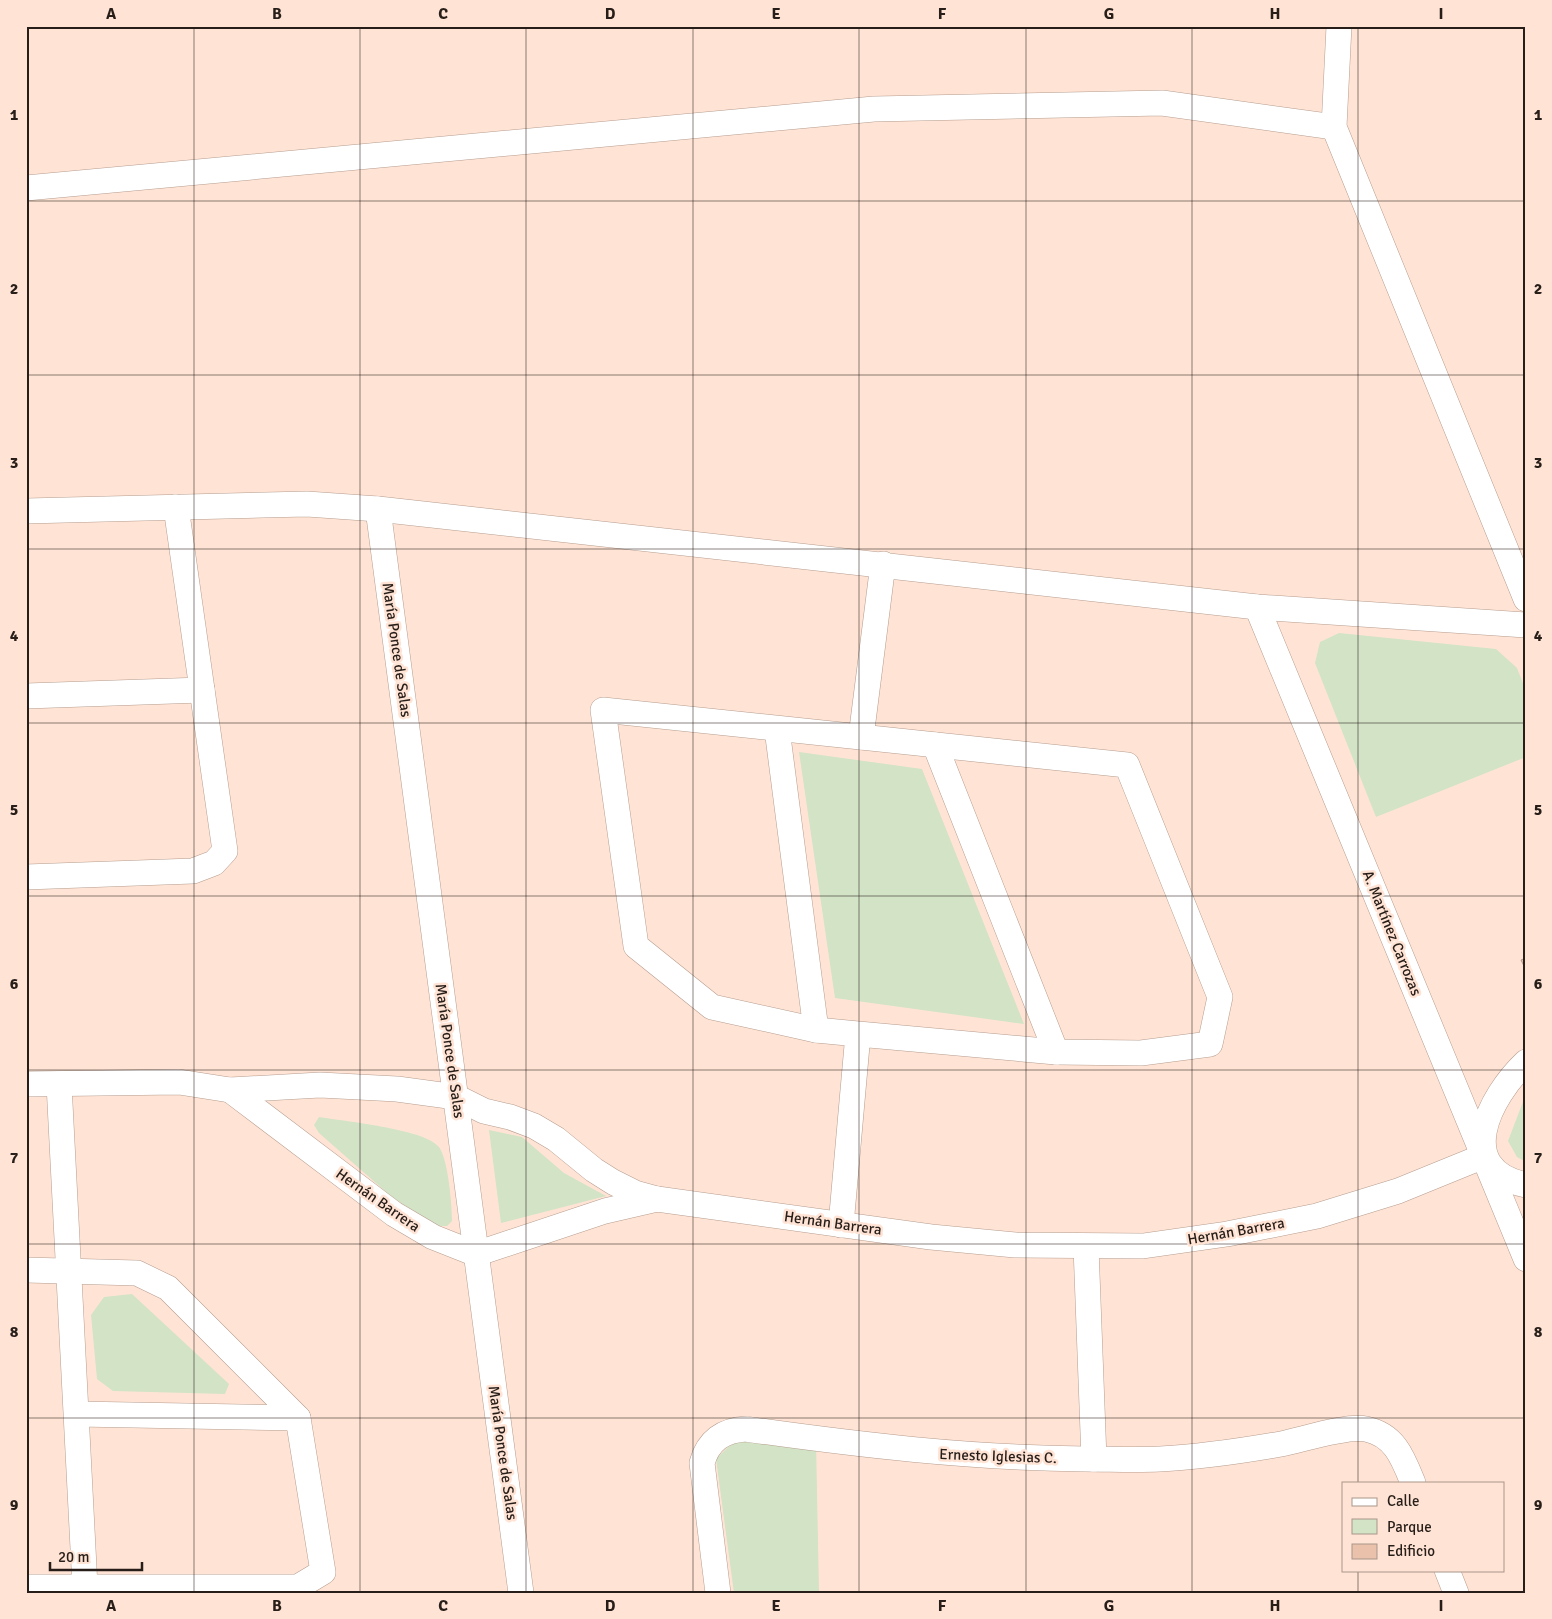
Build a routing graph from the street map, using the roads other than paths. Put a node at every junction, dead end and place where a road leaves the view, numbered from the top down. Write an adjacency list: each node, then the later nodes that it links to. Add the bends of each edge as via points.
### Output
1 (1339, 26): 2 (street)
2 (1334, 127): 3 (street, via 1162,103 874,109); 8 (street)
3 (26, 188)
4 (176, 507): 5 (street, via 307,504); 6 (street); 11 (street)
5 (378, 509): 7 (street); 24 (street, María Ponce de Salas)
6 (26, 511)
7 (883, 564): 9 (street); 14 (street)
8 (1526, 599)
9 (1257, 607): 10 (street); 25 (street, A. Martínez Carrozas)
10 (1526, 624)
11 (202, 690): 12 (street); 16 (street, via 225,850 214,863 192,872)
12 (26, 696)
13 (777, 728): 14 (street); 17 (street); 17 (street, via 603,710 636,946 712,1007)
14 (861, 738): 15 (street)
15 (935, 745): 19 (street); 19 (street, via 1127,765 1220,997 1210,1044 1141,1053)
16 (26, 877)
17 (816, 1030): 18 (street)
18 (858, 1034): 19 (street); 28 (street)
19 (1056, 1052)
20 (1526, 1062): 25 (street, via 1506,1082 1492,1108 1483,1132)
21 (26, 1084): 22 (street)
22 (59, 1084): 23 (street, via 178,1082); 33 (street)
23 (230, 1090): 24 (street, via 320,1085 397,1088); 30 (street, Hernán Barrera, via 394,1214 433,1237)
24 (456, 1097): 27 (street, via 484,1111 534,1126 613,1182); 30 (street, María Ponce de Salas)
25 (1484, 1156): 26 (street, via 1494,1172 1508,1181); 29 (street, Hernán Barrera, via 1398,1191 1318,1216 1143,1246); 31 (street, A. Martínez Carrozas)
26 (1526, 1185)
27 (657, 1199): 28 (street, Hernán Barrera); 30 (street, Hernán Barrera, via 589,1215)
28 (841, 1225): 29 (street, Hernán Barrera, via 1015,1245)
29 (1086, 1247): 36 (street)
30 (476, 1254): 41 (street, María Ponce de Salas)
31 (1526, 1259)
32 (26, 1270): 33 (street)
33 (68, 1270): 34 (street); 35 (street, via 137,1273 168,1288)
34 (77, 1414): 35 (street); 40 (street)
35 (298, 1418): 40 (street, via 323,1572 298,1587)
36 (1094, 1459): 37 (street, Ernesto Iglesias C., via 1159,1459 1224,1453 1364,1428 1387,1438 1396,1446); 42 (street, Ernesto Iglesias C., via 926,1453 734,1429 713,1441 705,1451 702,1463)
37 (1413, 1482)
38 (1448, 1572): 43 (street)
39 (26, 1587): 40 (street)
40 (85, 1587)
41 (521, 1593)
42 (718, 1593)
43 (1456, 1593)

